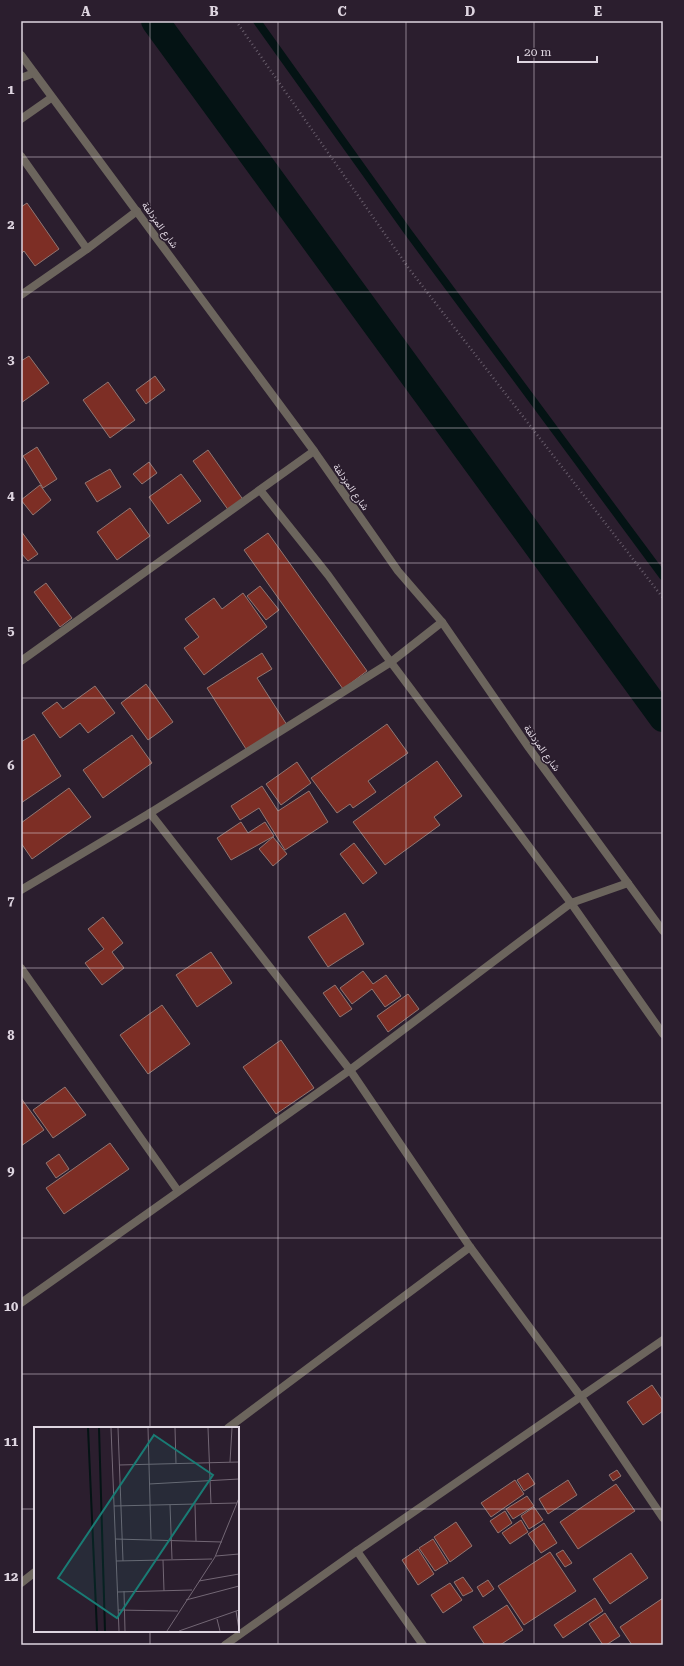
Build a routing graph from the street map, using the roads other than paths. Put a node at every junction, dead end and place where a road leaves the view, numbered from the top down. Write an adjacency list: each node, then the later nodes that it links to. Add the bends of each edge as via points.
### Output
1 (21, 55): 2 (street, شارع المزدلفة)
2 (34, 73): 3 (street); 4 (street, شارع المزدلفة)
3 (21, 78)
4 (51, 98): 5 (street); 7 (street, شارع المزدلفة)
5 (21, 119)
6 (21, 156): 8 (street)
7 (137, 211): 8 (street); 10 (street, شارع المزدلفة)
8 (87, 249): 9 (street)
9 (21, 295)
10 (314, 451): 11 (street); 12 (street, شارع المزدلفة, via 398,571)
11 (260, 490): 13 (street); 14 (street, via 328,575)
12 (442, 622): 14 (street); 16 (street, شارع المزدلفة, via 529,748)
13 (21, 661)
14 (391, 662): 15 (street); 18 (street)
15 (150, 813): 17 (street); 22 (street)
16 (628, 883): 18 (street); 19 (street, شارع المزدلفة)
17 (21, 890)
18 (571, 903): 21 (street); 22 (street)
19 (663, 931)
20 (21, 968): 23 (street)
21 (663, 1034)
22 (350, 1070): 23 (street); 24 (street)
23 (178, 1191): 25 (street)
24 (470, 1247): 27 (street); 28 (street)
25 (21, 1303)
26 (663, 1340): 27 (street)
27 (581, 1397): 29 (street); 30 (street)
28 (229, 1427)
29 (663, 1518)
30 (357, 1551): 33 (street); 34 (street)
31 (34, 1573): 32 (street)
32 (21, 1583)
33 (225, 1645)
34 (423, 1645)

